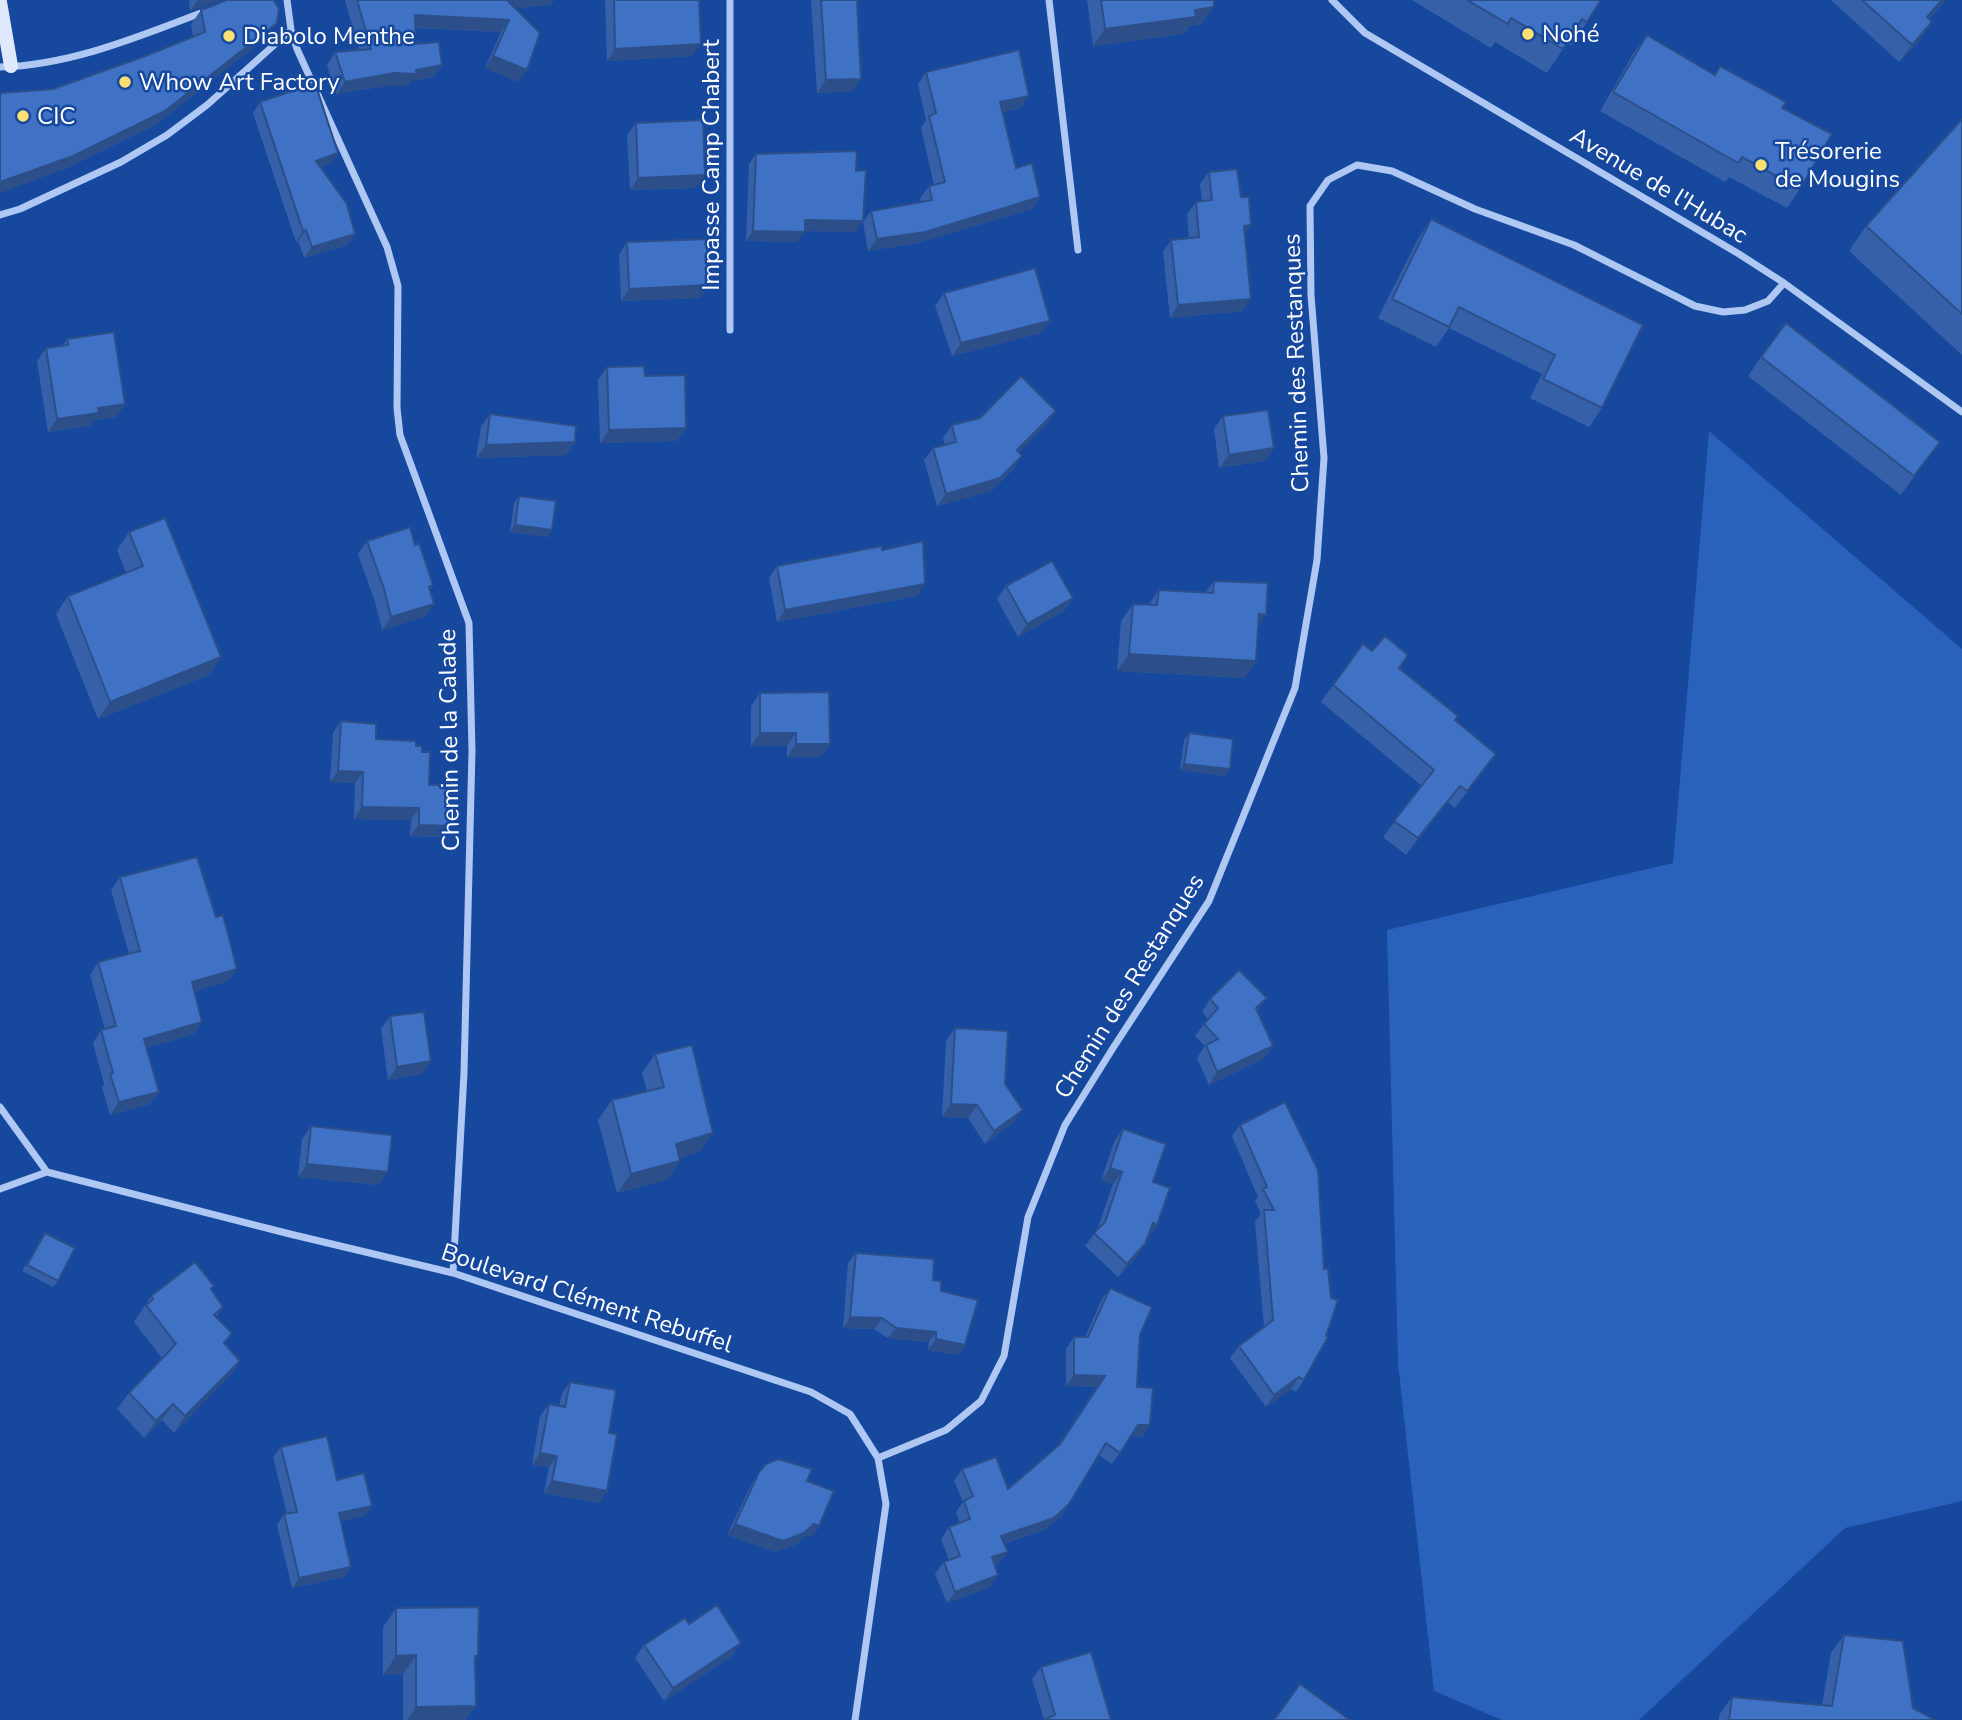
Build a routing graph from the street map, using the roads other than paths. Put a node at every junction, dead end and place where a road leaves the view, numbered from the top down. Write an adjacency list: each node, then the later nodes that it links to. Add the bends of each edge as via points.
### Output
1 (287, 0): 7 (street)
2 (730, 0): 12 (street, Impasse Camp Chabert)
3 (1049, 0): 10 (street)
4 (1332, 0): 11 (street, Avenue de l'Hubac, via 1365,33)
5 (0, 2): 8 (street)
6 (212, 9): 8 (street, via 102,49)
7 (291, 30): 9 (street, via 207,106 167,135 121,162); 17 (street, Chemin de la Calade, via 387,247 398,286 400,435 469,623 472,751 466,1033)
8 (5, 66)
9 (0, 215)
10 (1078, 250)
11 (1784, 283): 13 (street, Avenue de l'Hubac); 18 (street, Chemin des Restanques, via 1768,301 1745,310 1723,312 1695,306 1574,245 1475,209 1392,171 1357,165 1328,180 1310,205 1311,295 1324,458 1317,560 1295,688 1209,901 1065,1125 1028,1217 1004,1356 981,1401 946,1430)
12 (730, 330)
13 (1962, 412)
14 (0, 1107): 15 (street)
15 (47, 1172): 16 (street); 17 (street, Boulevard Clément Rebuffel)
16 (0, 1189)
17 (453, 1273): 18 (street, Boulevard Clément Rebuffel, via 811,1392 850,1414)
18 (878, 1458): 19 (street, Boulevard Clément Rebuffel, via 886,1504)
19 (855, 1720)

